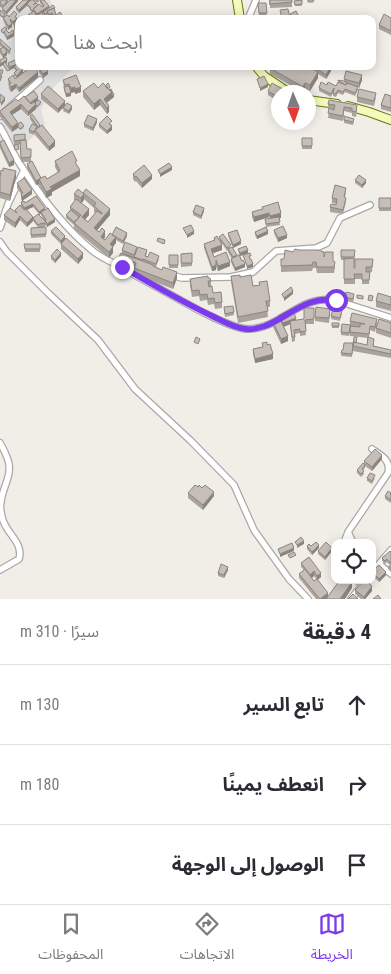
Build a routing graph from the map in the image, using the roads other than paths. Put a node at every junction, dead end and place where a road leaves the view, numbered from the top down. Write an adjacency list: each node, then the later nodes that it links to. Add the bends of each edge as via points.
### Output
1 (237, 0): 3 (main road)
2 (256, 0): 4 (street)
3 (239, 15)
4 (250, 15)
5 (259, 70): 7 (main road)
6 (40, 80): 9 (street)
7 (278, 85)
8 (316, 101): 10 (main road, via 335,103)
9 (0, 116)
10 (391, 120)
11 (1, 130): 12 (street)
12 (24, 170): 14 (street); 17 (street, via 77,237)
13 (370, 205): 18 (street, via 340,218 326,243 316,248 276,251 253,272 231,277 182,278)
14 (0, 228)
15 (0, 242): 33 (street, via 98,340 135,389 234,485 254,530)
16 (123, 261): 17 (street, via 116,258)
17 (111, 262): 19 (street, via 191,306 246,330 266,326 302,305 326,298)
18 (164, 274)
19 (391, 318)
20 (0, 443): 28 (street, via 9,462 9,476 0,502 2,519 19,546 20,554 19,559)
21 (372, 450): 22 (street, via 386,459 390,468)
22 (348, 532): 23 (street); 24 (street)
23 (345, 539)
24 (351, 539)
25 (391, 550): 26 (street)
26 (376, 566)
27 (376, 567): 29 (street)
28 (0, 570)
29 (391, 574)
30 (363, 584): 32 (street)
31 (352, 586): 32 (street)
32 (354, 595): 34 (street)
33 (308, 599)
34 (360, 599)

